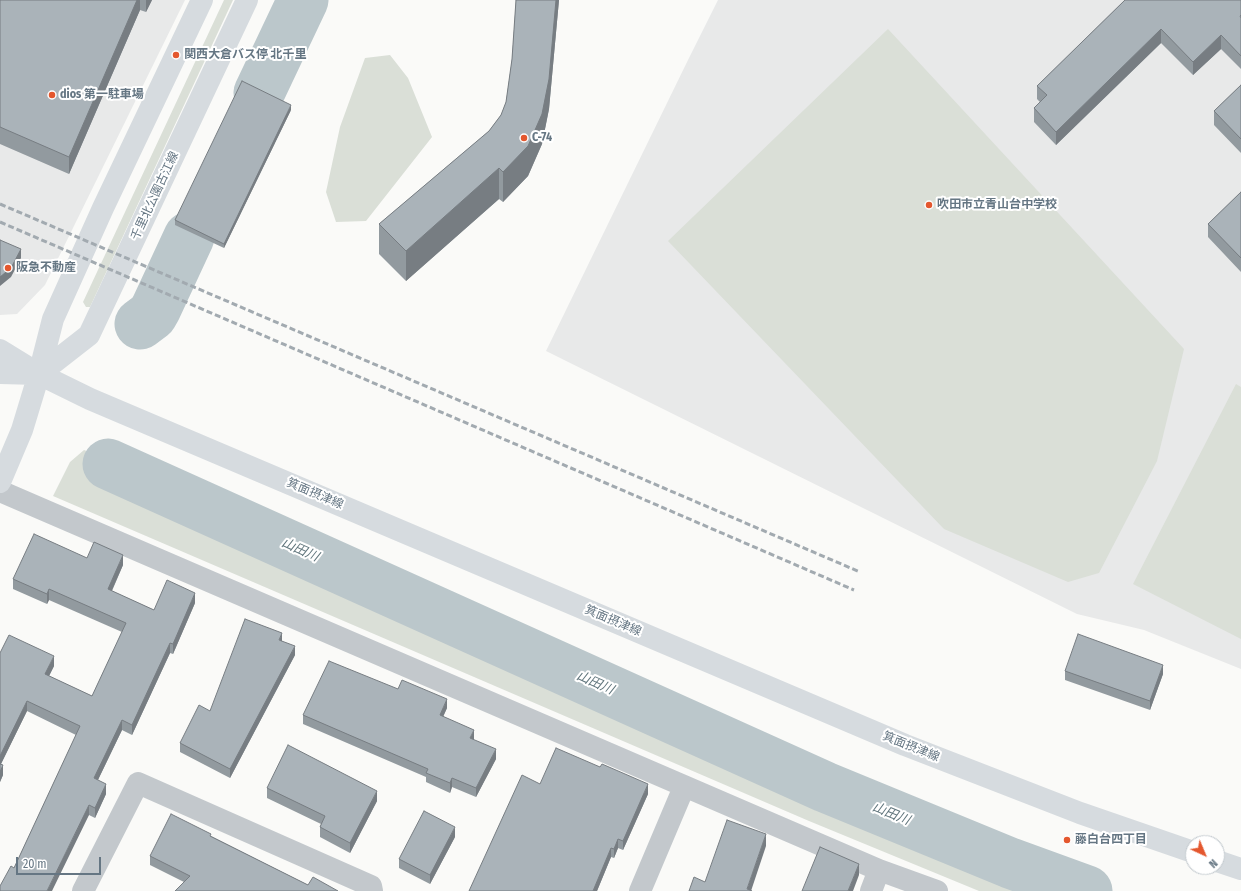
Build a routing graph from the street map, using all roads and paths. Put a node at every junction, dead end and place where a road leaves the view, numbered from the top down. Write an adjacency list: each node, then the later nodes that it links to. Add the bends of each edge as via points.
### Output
1 (202, 0): 5 (main road, via 53,318)
2 (248, 0): 5 (main road, 千里北公園古江線, via 89,335)
3 (0, 350): 5 (main road, 箕面摂津線)
4 (0, 373): 5 (main road, 箕面摂津線)
5 (39, 374): 6 (main road, via 22,430); 9 (main road, 箕面摂津線, via 90,399 905,745 1080,813)
6 (0, 482)
7 (0, 491): 8 (street)
8 (684, 787): 12 (street); 15 (street)
9 (1185, 849)
10 (1225, 864): 11 (main road)
11 (1241, 869)
12 (879, 870): 16 (street); 17 (street)
13 (83, 891): 14 (street, via 138,783 371,886)
14 (372, 891)
15 (640, 891)
16 (871, 891)
17 (937, 891)

